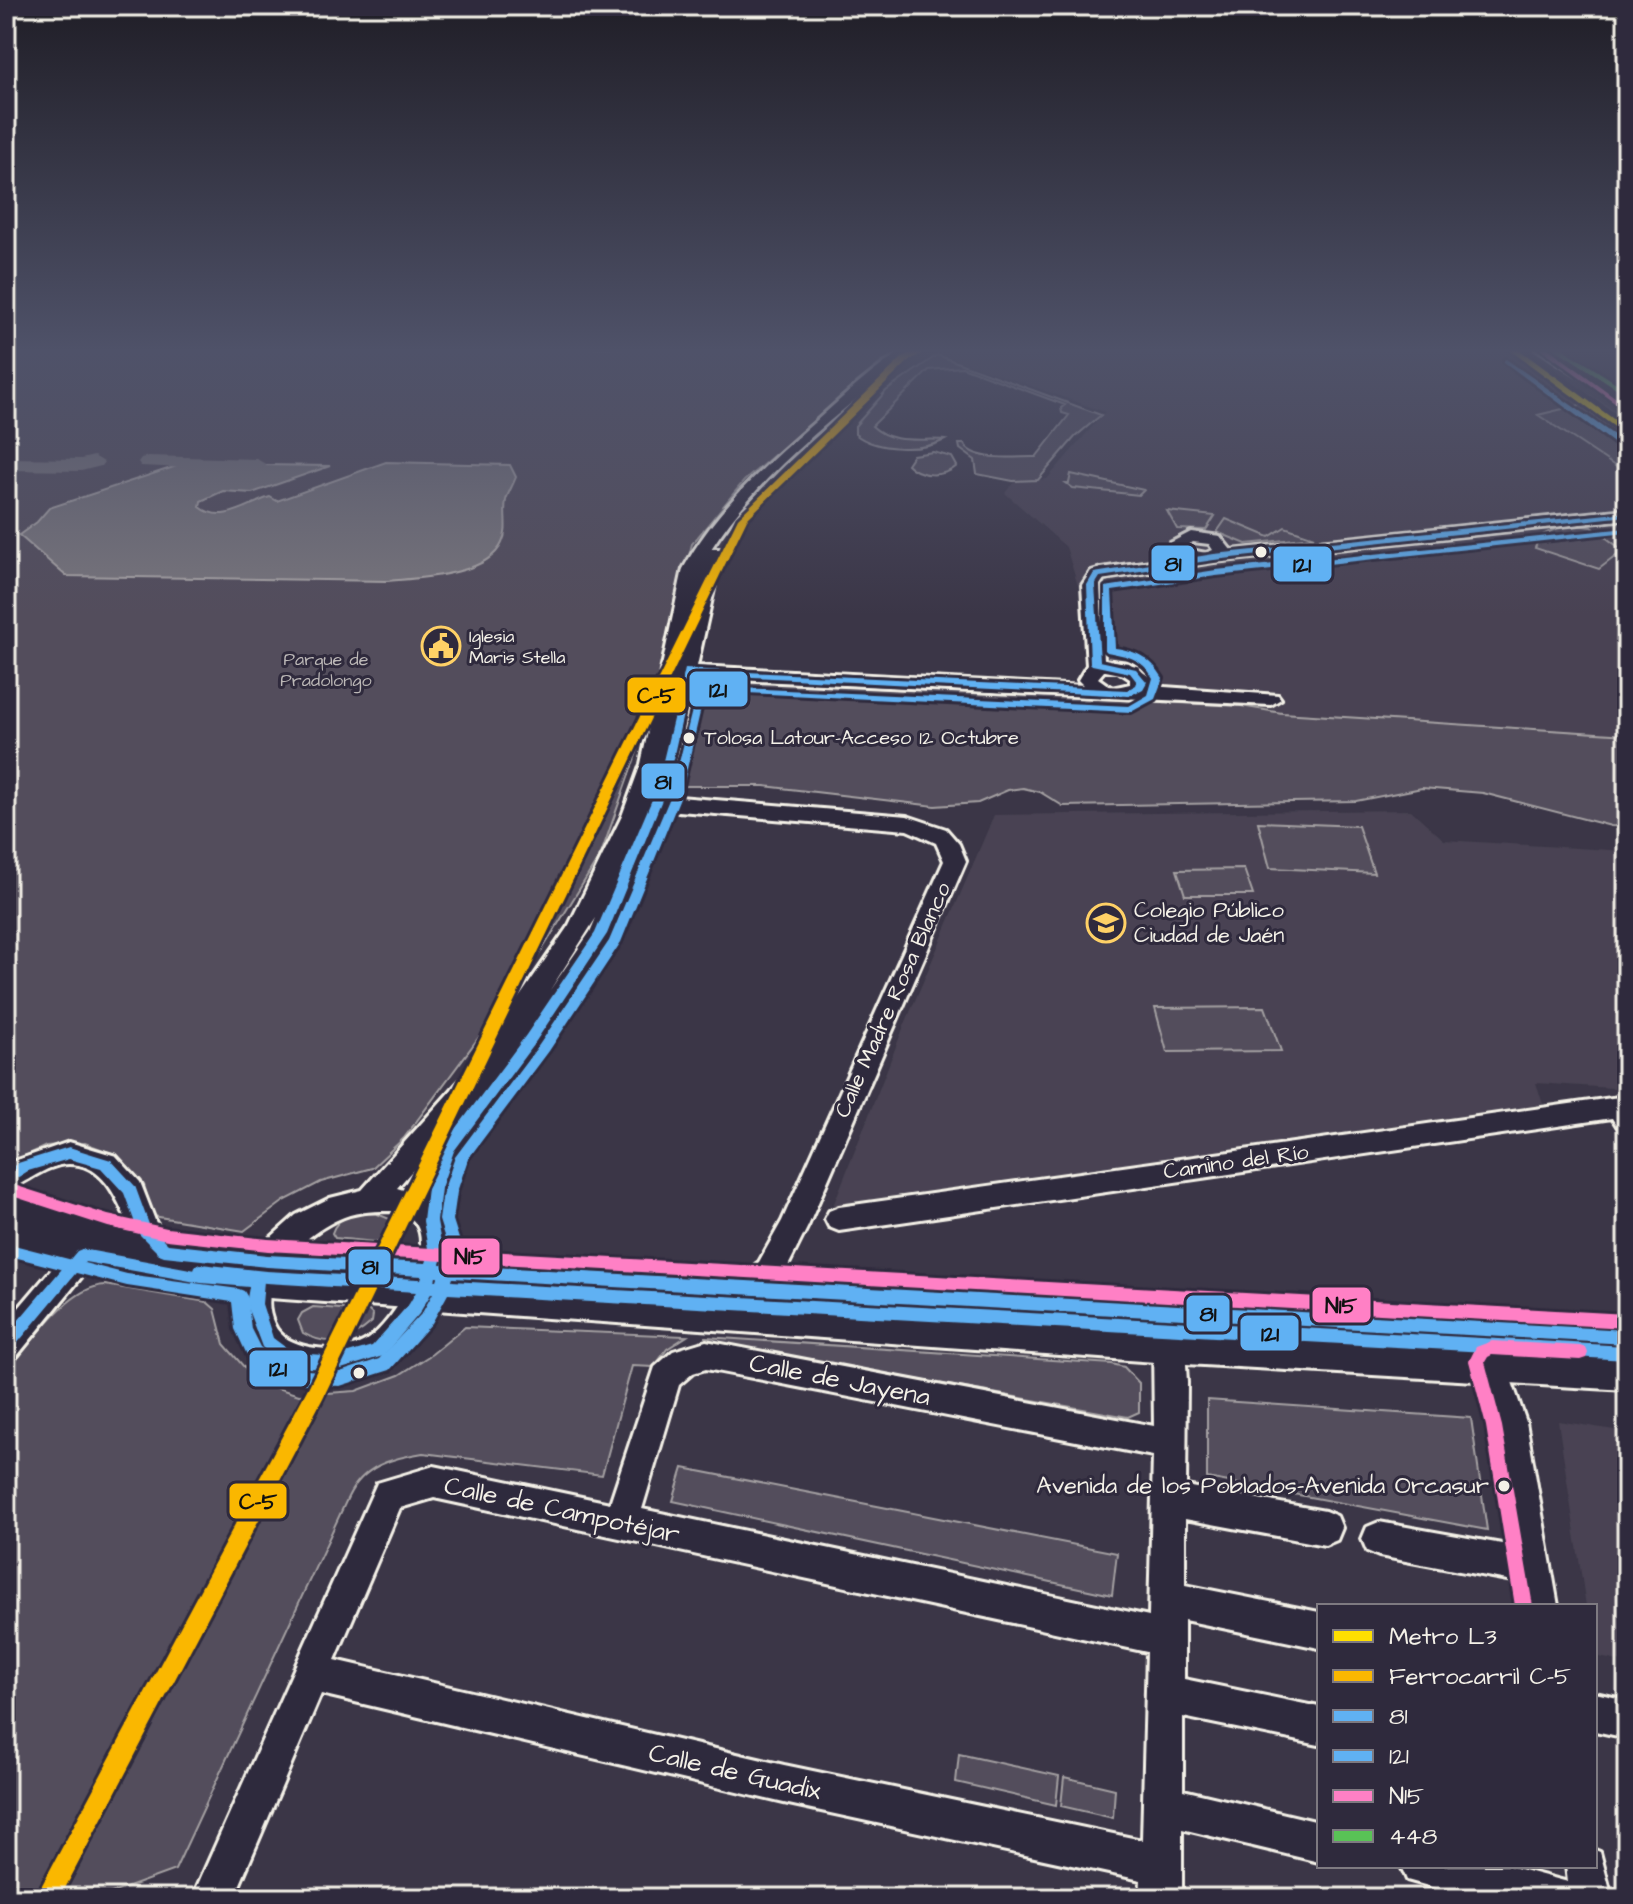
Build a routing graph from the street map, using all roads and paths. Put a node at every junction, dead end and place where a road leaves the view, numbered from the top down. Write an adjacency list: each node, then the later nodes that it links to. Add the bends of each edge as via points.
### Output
1 (807, 437): 5 (street, via 754,485 705,542 692,569)
2 (821, 437): 5 (street, via 738,516 718,543)
3 (1627, 512): 4 (street)
4 (1216, 554): 6 (street, via 1107,572 1092,580); 6 (street, via 1193,557 1179,550 1174,558 1079,574 1084,650)
5 (684, 665): 7 (street); 11 (street); 14 (street, via 633,816 580,927 480,1075)
6 (1094, 668): 7 (street); 8 (street, via 1120,666 1136,672 1142,682); 9 (street, via 1092,685)
7 (1052, 688): 9 (street)
8 (1135, 691): 9 (street); 10 (street)
9 (1105, 692)
10 (1271, 699)
11 (654, 809): 17 (street, via 601,934 448,1149 434,1188); 23 (street, Calle Madre Rosa Blanco, via 679,804 907,823 933,830 950,843 955,861 794,1226 770,1271)
12 (1627, 1119): 16 (street, Camino del Río, via 1619,1107)
13 (6, 1179): 20 (street, via 23,1167 69,1153 106,1164 130,1190 144,1230)
14 (370, 1200): 17 (street, via 406,1202); 21 (street, via 316,1219)
15 (6, 1205): 19 (main road)
16 (839, 1219)
17 (430, 1221): 22 (street, via 436,1241)
18 (6, 1232): 19 (main road)
19 (84, 1243): 20 (main road); 21 (main road, via 201,1277); 28 (street)
20 (164, 1250): 21 (main road)
21 (262, 1271): 22 (main road); 22 (street, via 254,1304 267,1342 280,1353 338,1363 377,1351 402,1325)
22 (428, 1281): 23 (main road); 29 (main road)
23 (745, 1289): 24 (main road)
24 (1145, 1310): 25 (main road); 29 (street, via 1163,1329)
25 (1210, 1314): 26 (main road); 29 (street)
26 (1456, 1327): 27 (main road); 30 (street, via 1480,1341)
27 (1627, 1337)
28 (6, 1346)
29 (1169, 1346): 30 (main road); 32 (street)
30 (1493, 1364): 31 (main road); 37 (street, via 1510,1422)
31 (1627, 1372)
32 (1169, 1444): 33 (street); 34 (street, Calle de Jayena, via 706,1355 684,1361 666,1377)
33 (1168, 1499): 35 (street); 38 (street)
34 (621, 1522): 41 (street, Calle de Campotéjar); 42 (street, Calle de Campotéjar, via 434,1482 389,1495)
35 (1325, 1528)
36 (1379, 1539): 37 (street)
37 (1533, 1567): 39 (street)
38 (1168, 1599): 40 (street); 41 (street)
39 (1540, 1604)
40 (1317, 1630)
41 (1167, 1638): 43 (street)
42 (311, 1673): 51 (street, Calle de Guadix, via 784,1784); 52 (street, Calle de Campotéjar)
43 (1165, 1694): 46 (street); 47 (street)
44 (1597, 1712): 45 (street)
45 (1627, 1719)
46 (1317, 1726)
47 (1162, 1805): 48 (street); 51 (street)
48 (1317, 1842)
49 (1430, 1868): 53 (street)
50 (1586, 1868): 54 (street)
51 (1161, 1881)
52 (213, 1898)
53 (1558, 1898)
54 (1591, 1898)

